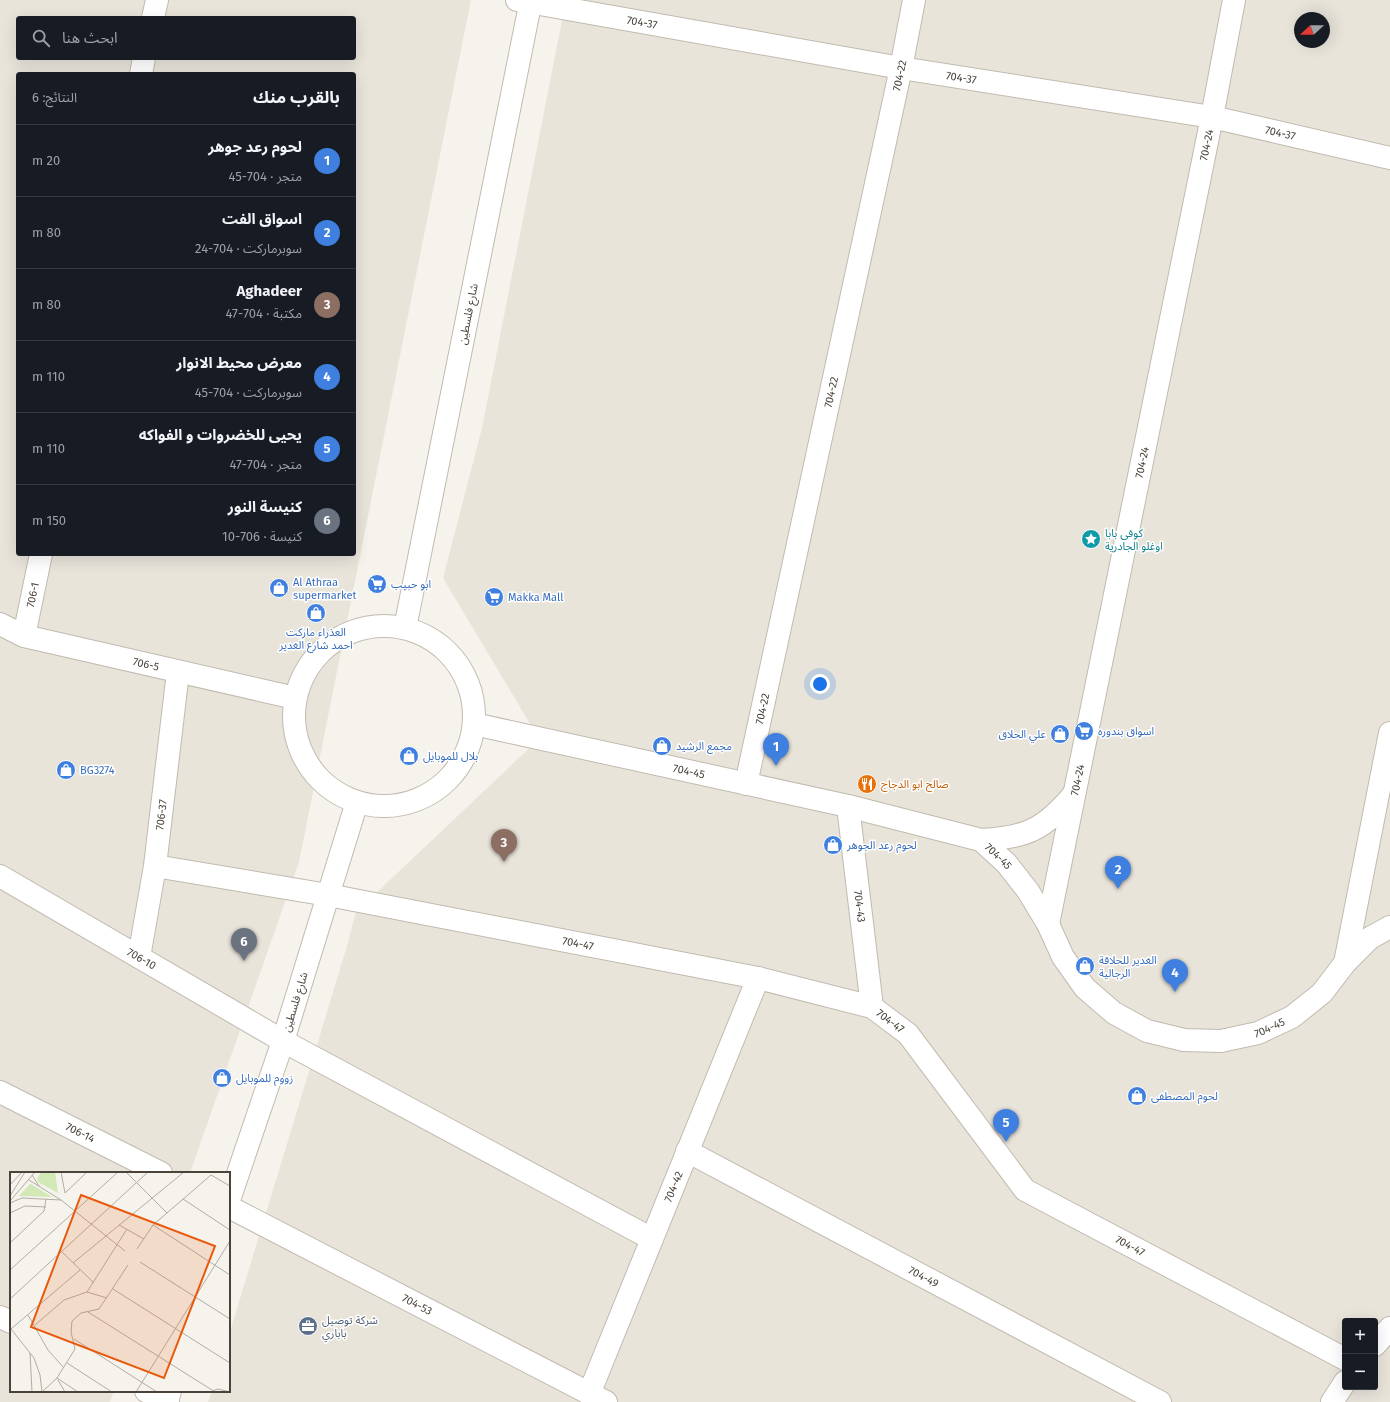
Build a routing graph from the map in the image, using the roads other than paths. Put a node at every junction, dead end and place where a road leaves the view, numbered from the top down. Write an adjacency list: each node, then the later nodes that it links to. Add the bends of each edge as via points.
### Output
1 (156, 0): 5 (street)
2 (914, 0): 7 (street, 704-22)
3 (1234, 0): 9 (street, 704-24)
4 (526, 1): 7 (street, 704-37); 13 (street, شارع فلسطين)
5 (153, 16)
6 (144, 60): 8 (street)
7 (901, 68): 9 (street, 704-37); 19 (street, 704-22)
8 (141, 72)
9 (1212, 117): 10 (street, 704-37); 20 (street, 704-24)
10 (1390, 158)
11 (41, 556): 14 (street, 706-1)
12 (0, 624): 14 (street, 706-5)
13 (404, 628): 16 (street, via 387,625 361,628 338,637 318,653 303,674); 17 (street, via 434,640 452,656 466,677 473,700)
14 (24, 636): 15 (street, 706-5)
15 (178, 672): 16 (street, 706-5); 24 (street, 706-37)
16 (294, 698): 21 (street, via 294,728 302,756 319,780 344,798)
17 (474, 724): 19 (street, 704-45); 21 (street, via 465,758 443,786 412,803 377,807)
18 (1390, 733): 30 (street)
19 (746, 784): 22 (street, 704-45)
20 (1074, 794): 23 (street, via 1049,820 1024,834 1003,839); 27 (street, 704-24)
21 (357, 802): 26 (street, شارع فلسطين)
22 (848, 806): 23 (street, 704-45); 32 (street, 704-43)
23 (981, 840): 27 (street, 704-45, via 1007,864 1028,891)
24 (155, 866): 26 (street, 704-47); 29 (street, 706-37)
25 (0, 876): 29 (street, 706-10)
26 (328, 895): 31 (street, 704-47); 33 (street, شارع فلسطين)
27 (1048, 924): 30 (street, 704-45, via 1063,957 1085,988 1114,1013 1147,1031 1184,1040 1221,1041 1258,1033 1292,1016 1322,993)
28 (1390, 927): 30 (street, 704-45, via 1370,938)
29 (139, 957): 33 (street, 706-10)
30 (1345, 963)
31 (758, 978): 32 (street, 704-47); 35 (street, 704-42)
32 (872, 1007): 44 (street, 704-47, via 908,1034 1025,1190)
33 (283, 1041): 37 (street, شارع فلسطين); 39 (street, 706-10)
34 (0, 1092): 36 (street, 706-14)
35 (687, 1151): 39 (street, 704-42); 50 (street, 704-49)
36 (159, 1172)
37 (230, 1197)
38 (230, 1208): 48 (street, 704-53)
39 (652, 1239): 48 (street, 704-42)
40 (0, 1317): 41 (street)
41 (10, 1322)
42 (1390, 1328): 43 (street)
43 (1378, 1342)
44 (1342, 1357)
45 (1342, 1387): 51 (street)
46 (148, 1392): 49 (street)
47 (170, 1392): 49 (street)
48 (598, 1398)
49 (167, 1402)
50 (1160, 1402)
51 (1332, 1402)

